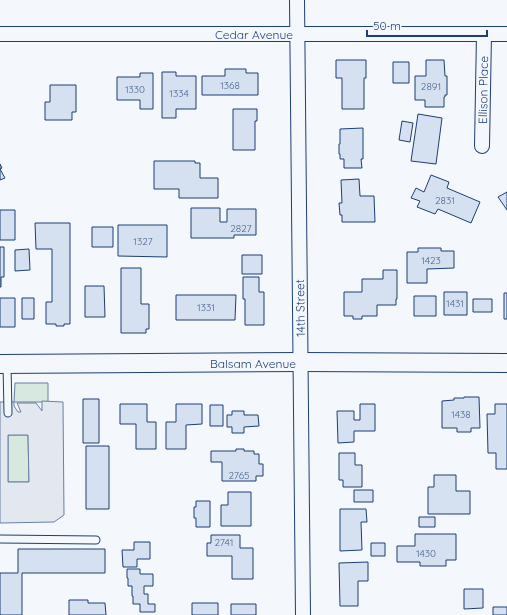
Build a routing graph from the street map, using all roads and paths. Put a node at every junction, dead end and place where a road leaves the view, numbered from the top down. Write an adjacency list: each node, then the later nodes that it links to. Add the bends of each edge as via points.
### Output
1 (297, 0): 3 (street, 14th Street)
2 (0, 34): 3 (street, Cedar Avenue)
3 (297, 34): 4 (street, Cedar Avenue); 7 (street, 14th Street)
4 (484, 34): 5 (street, Cedar Avenue); 6 (street, Ellison Place)
5 (507, 34)
6 (482, 146)
7 (300, 362): 8 (street, Balsam Avenue); 9 (street, Balsam Avenue); 13 (street, 14th Street)
8 (507, 363)
9 (4, 364): 10 (lane)
10 (8, 413)
11 (0, 539): 12 (lane)
12 (96, 540)
13 (303, 615)

